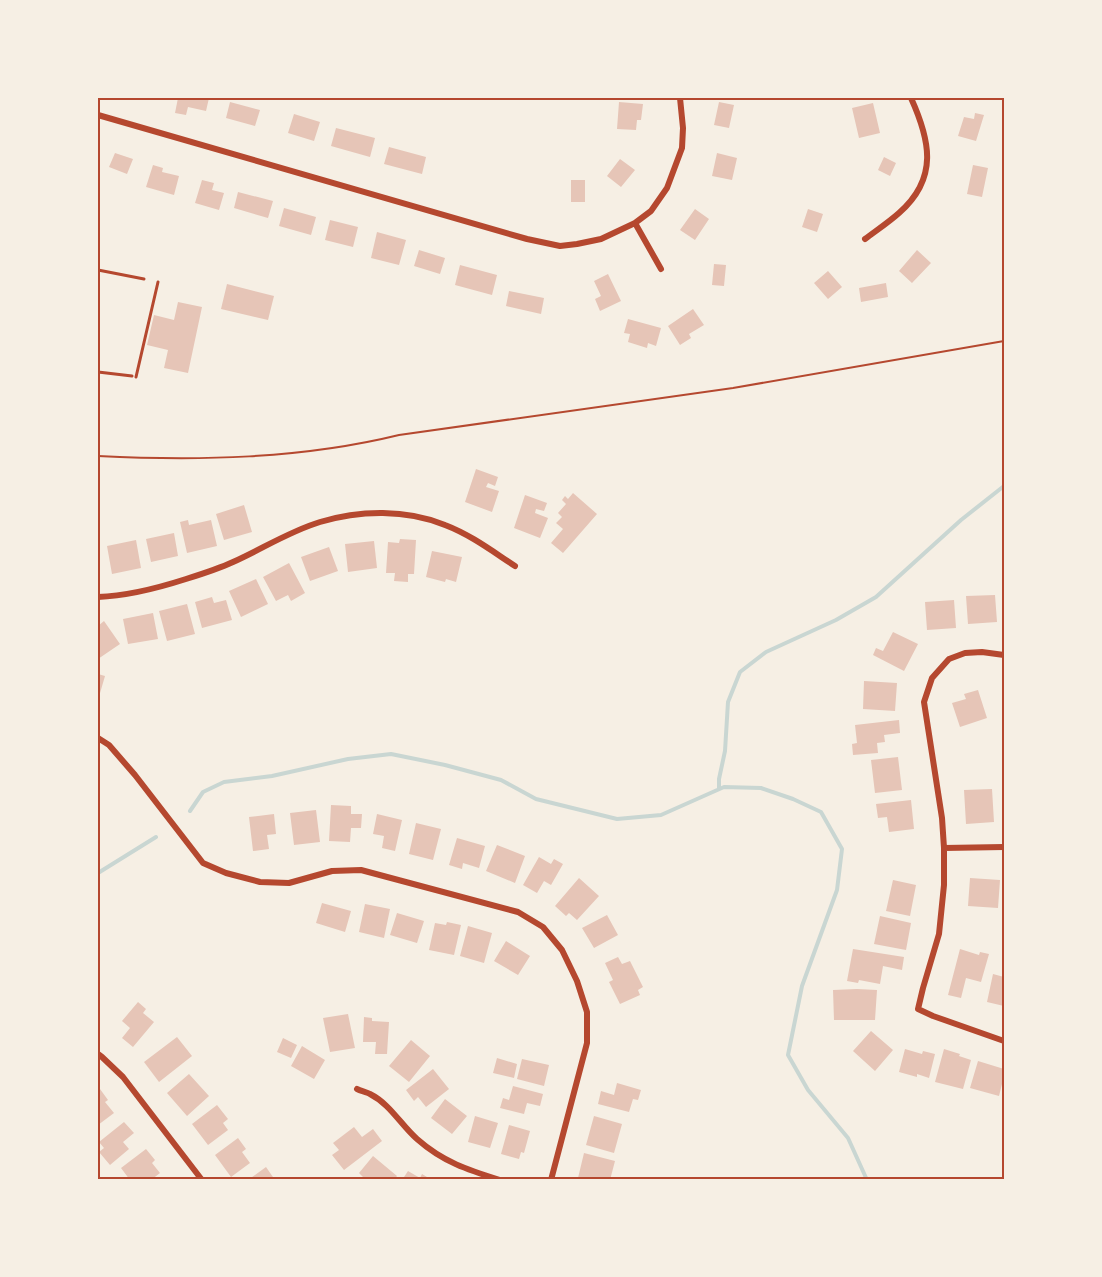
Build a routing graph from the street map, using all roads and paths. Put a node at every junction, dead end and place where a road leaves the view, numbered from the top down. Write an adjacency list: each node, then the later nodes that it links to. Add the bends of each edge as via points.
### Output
1 (680, 98): 4 (street, via 682,148 667,188 651,211)
2 (911, 98): 5 (street, via 927,140 927,169 912,200)
3 (98, 115): 4 (street, via 560,246 601,239)
4 (635, 223): 6 (street)
5 (865, 238)
6 (661, 269)
7 (98, 270): 8 (lane)
8 (144, 279)
9 (158, 282): 11 (lane, via 134,376)
10 (1005, 341): 12 (path, via 784,380 399,435 336,448 200,458)
11 (98, 372)
12 (98, 456)
13 (515, 566): 14 (street, via 469,535 442,524 414,516 373,513 320,522 231,563 169,584)
14 (98, 597)
15 (1005, 655): 18 (street, via 965,653 950,659 932,678 924,702)
16 (98, 738): 24 (street, via 135,775 203,863 226,873 260,882 289,883 332,871 361,870 518,912 543,927 562,950 587,1012 587,1043)
17 (1005, 847): 18 (street)
18 (944, 848): 19 (street, via 939,934 918,1009)
19 (1005, 1041)
20 (98, 1054): 22 (street, via 123,1077)
21 (357, 1089): 23 (street, via 390,1109 418,1140 441,1157)
22 (202, 1179)
23 (500, 1179)
24 (551, 1179)

